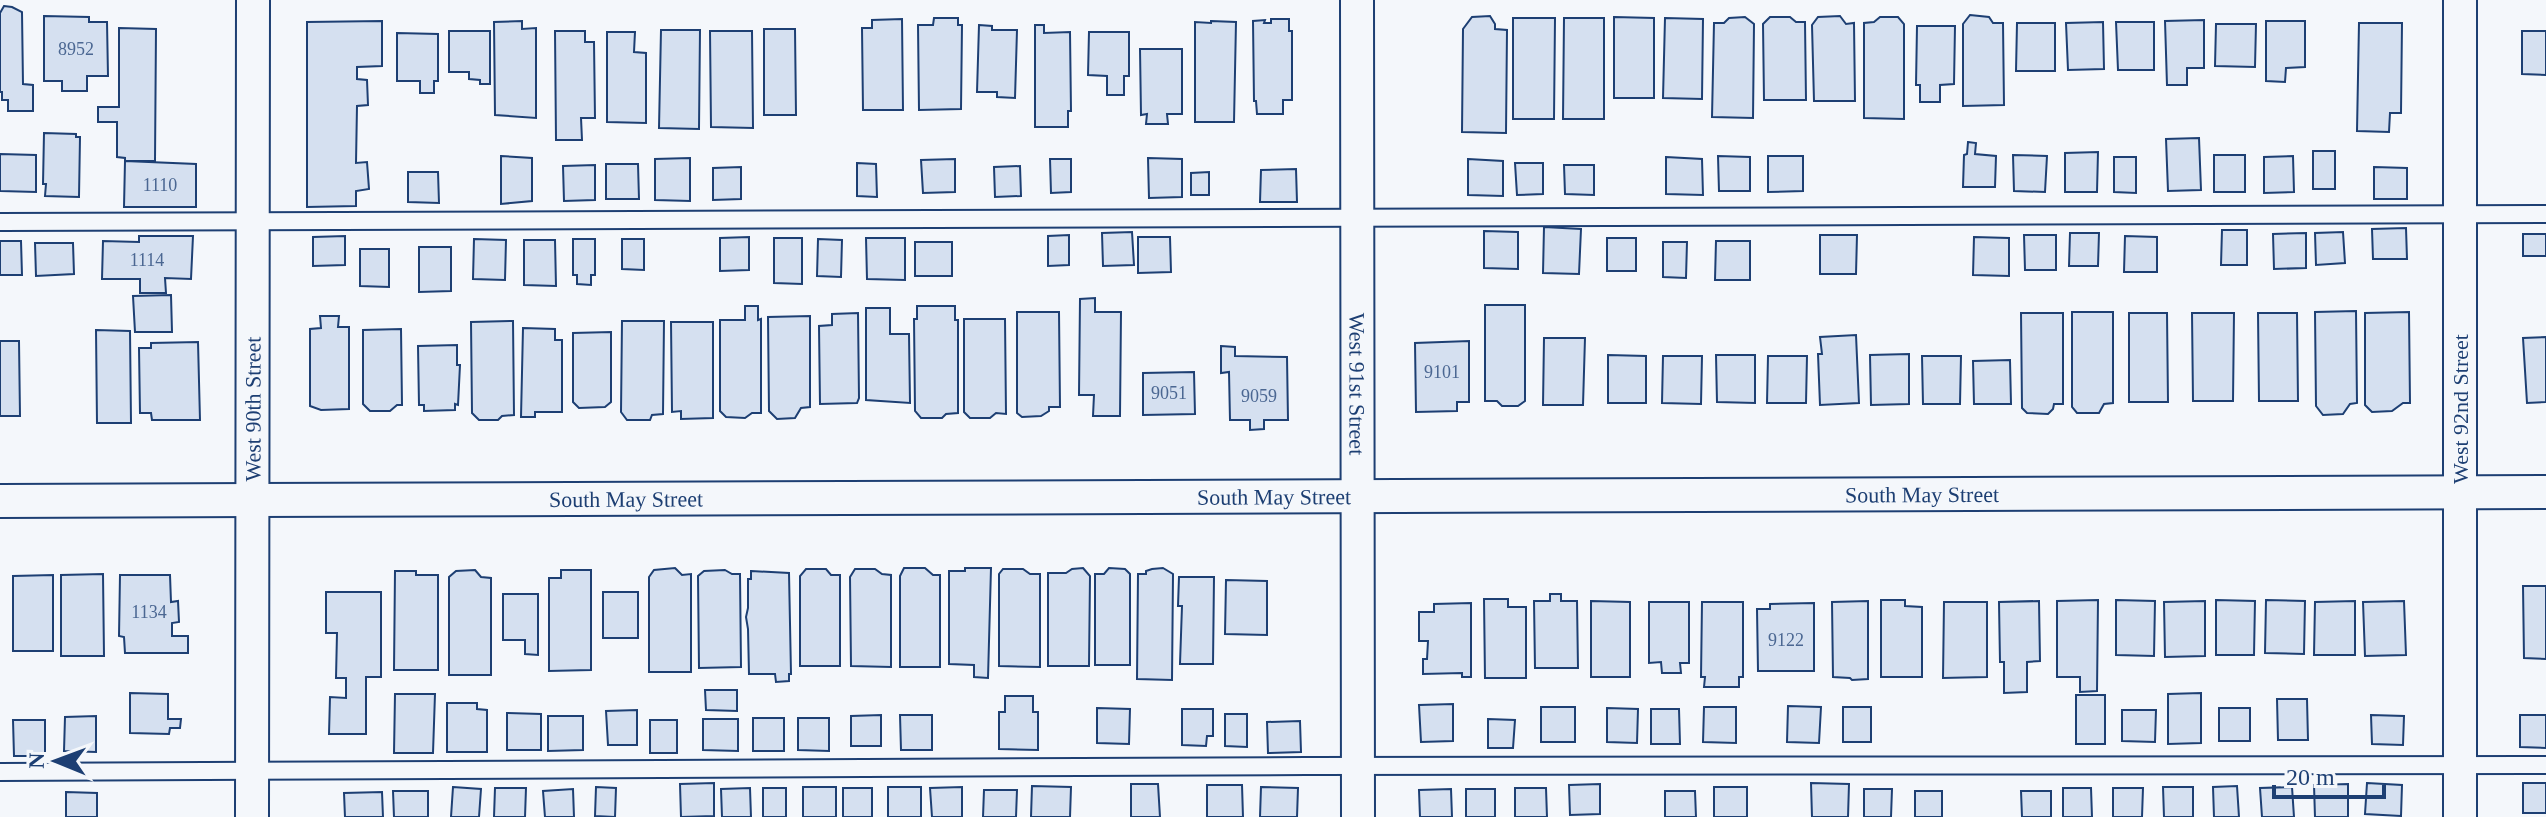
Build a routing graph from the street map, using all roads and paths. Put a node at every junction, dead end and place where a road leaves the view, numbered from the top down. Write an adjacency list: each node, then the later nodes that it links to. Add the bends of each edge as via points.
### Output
1 (253, 0): 7 (street, West 90th Street)
2 (1357, 0): 6 (street, West 91st Street)
3 (2460, 0): 4 (street, West 92nd Street)
4 (2460, 214): 5 (lane); 6 (lane); 10 (street, West 92nd Street)
5 (2546, 214)
6 (1357, 217): 7 (lane); 11 (street, West 91st Street)
7 (252, 221): 8 (lane); 12 (street, West 90th Street)
8 (0, 222)
9 (2546, 492): 10 (street, South May Street)
10 (2460, 493): 11 (street, South May Street); 16 (street, West 92nd Street)
11 (1357, 496): 12 (street, South May Street); 15 (street, West 91st Street)
12 (252, 500): 13 (street, South May Street); 18 (street, West 90th Street)
13 (0, 501)
14 (2546, 765): 16 (lane)
15 (1358, 766): 16 (lane); 18 (lane); 20 (street, West 91st Street)
16 (2460, 766): 21 (street, West 92nd Street)
17 (0, 772): 18 (lane)
18 (252, 772): 19 (street, West 90th Street)
19 (252, 817)
20 (1358, 817)
21 (2460, 817)

